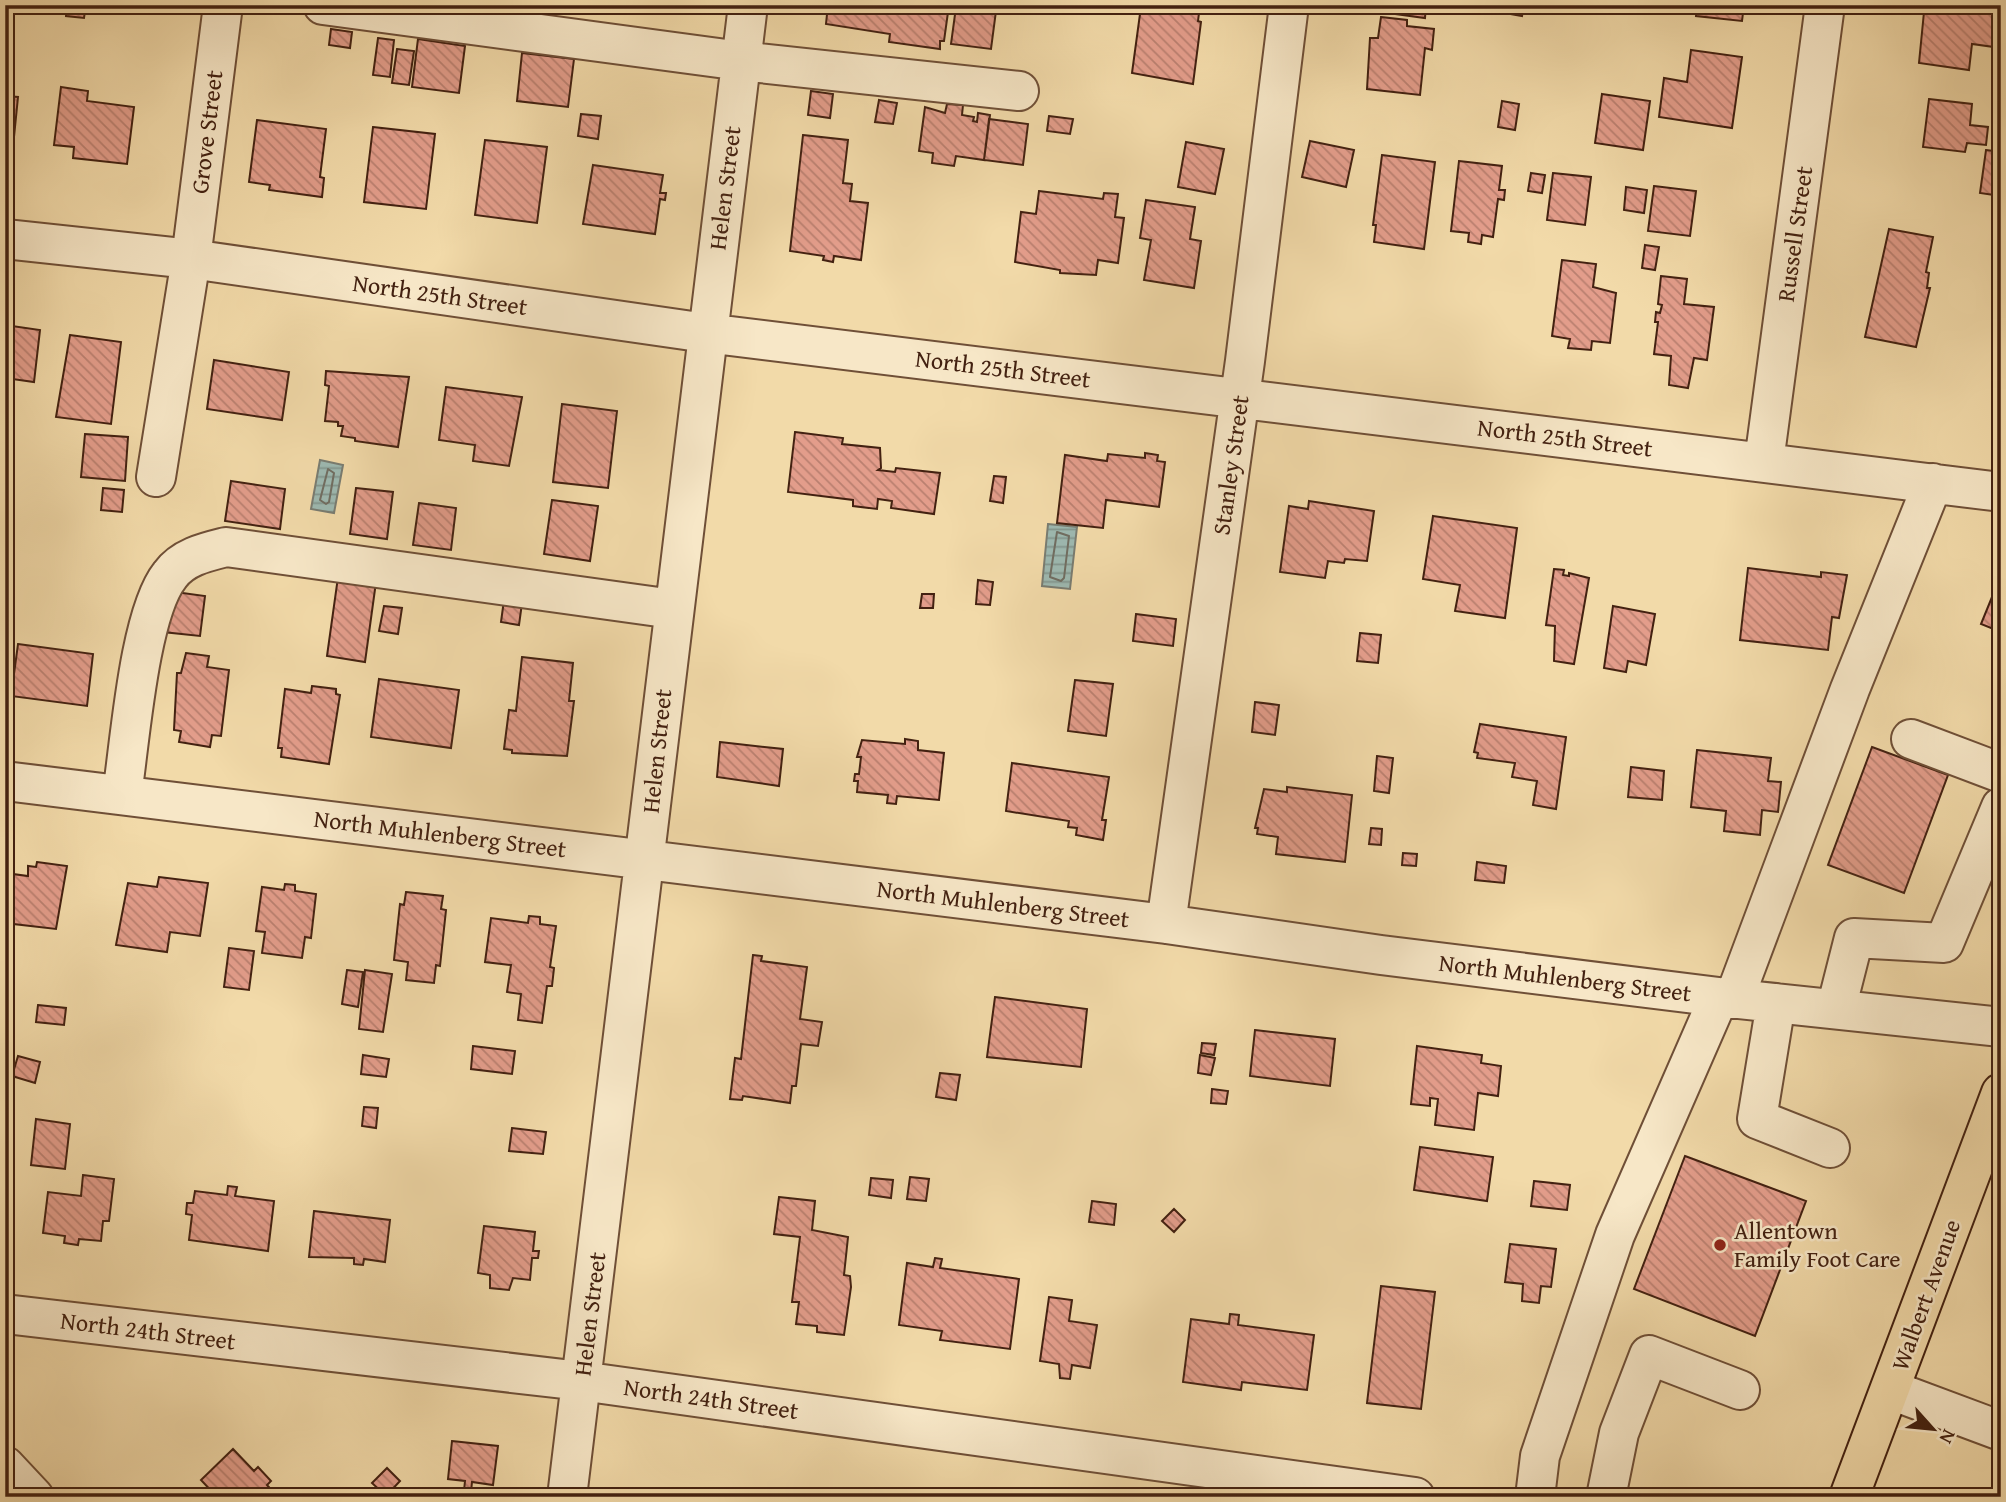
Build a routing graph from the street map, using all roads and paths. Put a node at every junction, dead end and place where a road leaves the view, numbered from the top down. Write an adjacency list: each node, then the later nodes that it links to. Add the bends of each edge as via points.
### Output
1 (223, 5): 10 (street, Grove Street)
2 (323, 5): 6 (street)
3 (748, 5): 7 (street, Helen Street)
4 (1289, 5): 12 (street, Stanley Street)
5 (1825, 5): 13 (street, Russell Street)
6 (484, 15): 7 (street)
7 (741, 61): 8 (street); 11 (street, Helen Street)
8 (1019, 92)
9 (5, 239): 10 (street, North 25th Street)
10 (191, 259): 11 (street, North 25th Street); 14 (street, Grove Street)
11 (706, 334): 12 (street, North 25th Street); 17 (street, Helen Street)
12 (1240, 397): 13 (street, North 25th Street); 24 (street, Stanley Street)
13 (1765, 462): 15 (street, North 25th Street)
14 (156, 477)
15 (1933, 484): 16 (street, North 25th Street); 25 (street)
16 (2001, 492)
17 (673, 609): 21 (street, via 226,547 195,555 165,582 146,634); 23 (street, Helen Street)
18 (1912, 739): 19 (street)
19 (2001, 774)
20 (5, 781): 21 (street, North Muhlenberg Street)
21 (122, 795): 23 (street, North Muhlenberg Street)
22 (2001, 807): 27 (street, via 1944,943 1854,938)
23 (645, 859): 24 (street, North Muhlenberg Street); 32 (street, Helen Street)
24 (1166, 924): 25 (street, North Muhlenberg Street)
25 (1727, 998): 26 (street, North Muhlenberg Street); 40 (street, via 1615,1236 1540,1456)
26 (1776, 1003): 27 (street, North Muhlenberg Street); 30 (street, via 1757,1119)
27 (1836, 1009): 28 (street, North Muhlenberg Street)
28 (2001, 1027)
29 (2001, 1093): 34 (main road, Walbert Avenue)
30 (1830, 1148)
31 (5, 1314): 32 (street, North 24th Street)
32 (581, 1381): 38 (street, Helen Street); 39 (street, North 24th Street)
33 (1740, 1390): 41 (street, via 1649,1355 1619,1433)
34 (1891, 1390): 35 (street); 42 (main road, Walbert Avenue)
35 (2001, 1431)
36 (5, 1466): 37 (street)
37 (34, 1497)
38 (567, 1497)
39 (1415, 1497)
40 (1535, 1497)
41 (1606, 1497)
42 (1849, 1497)

